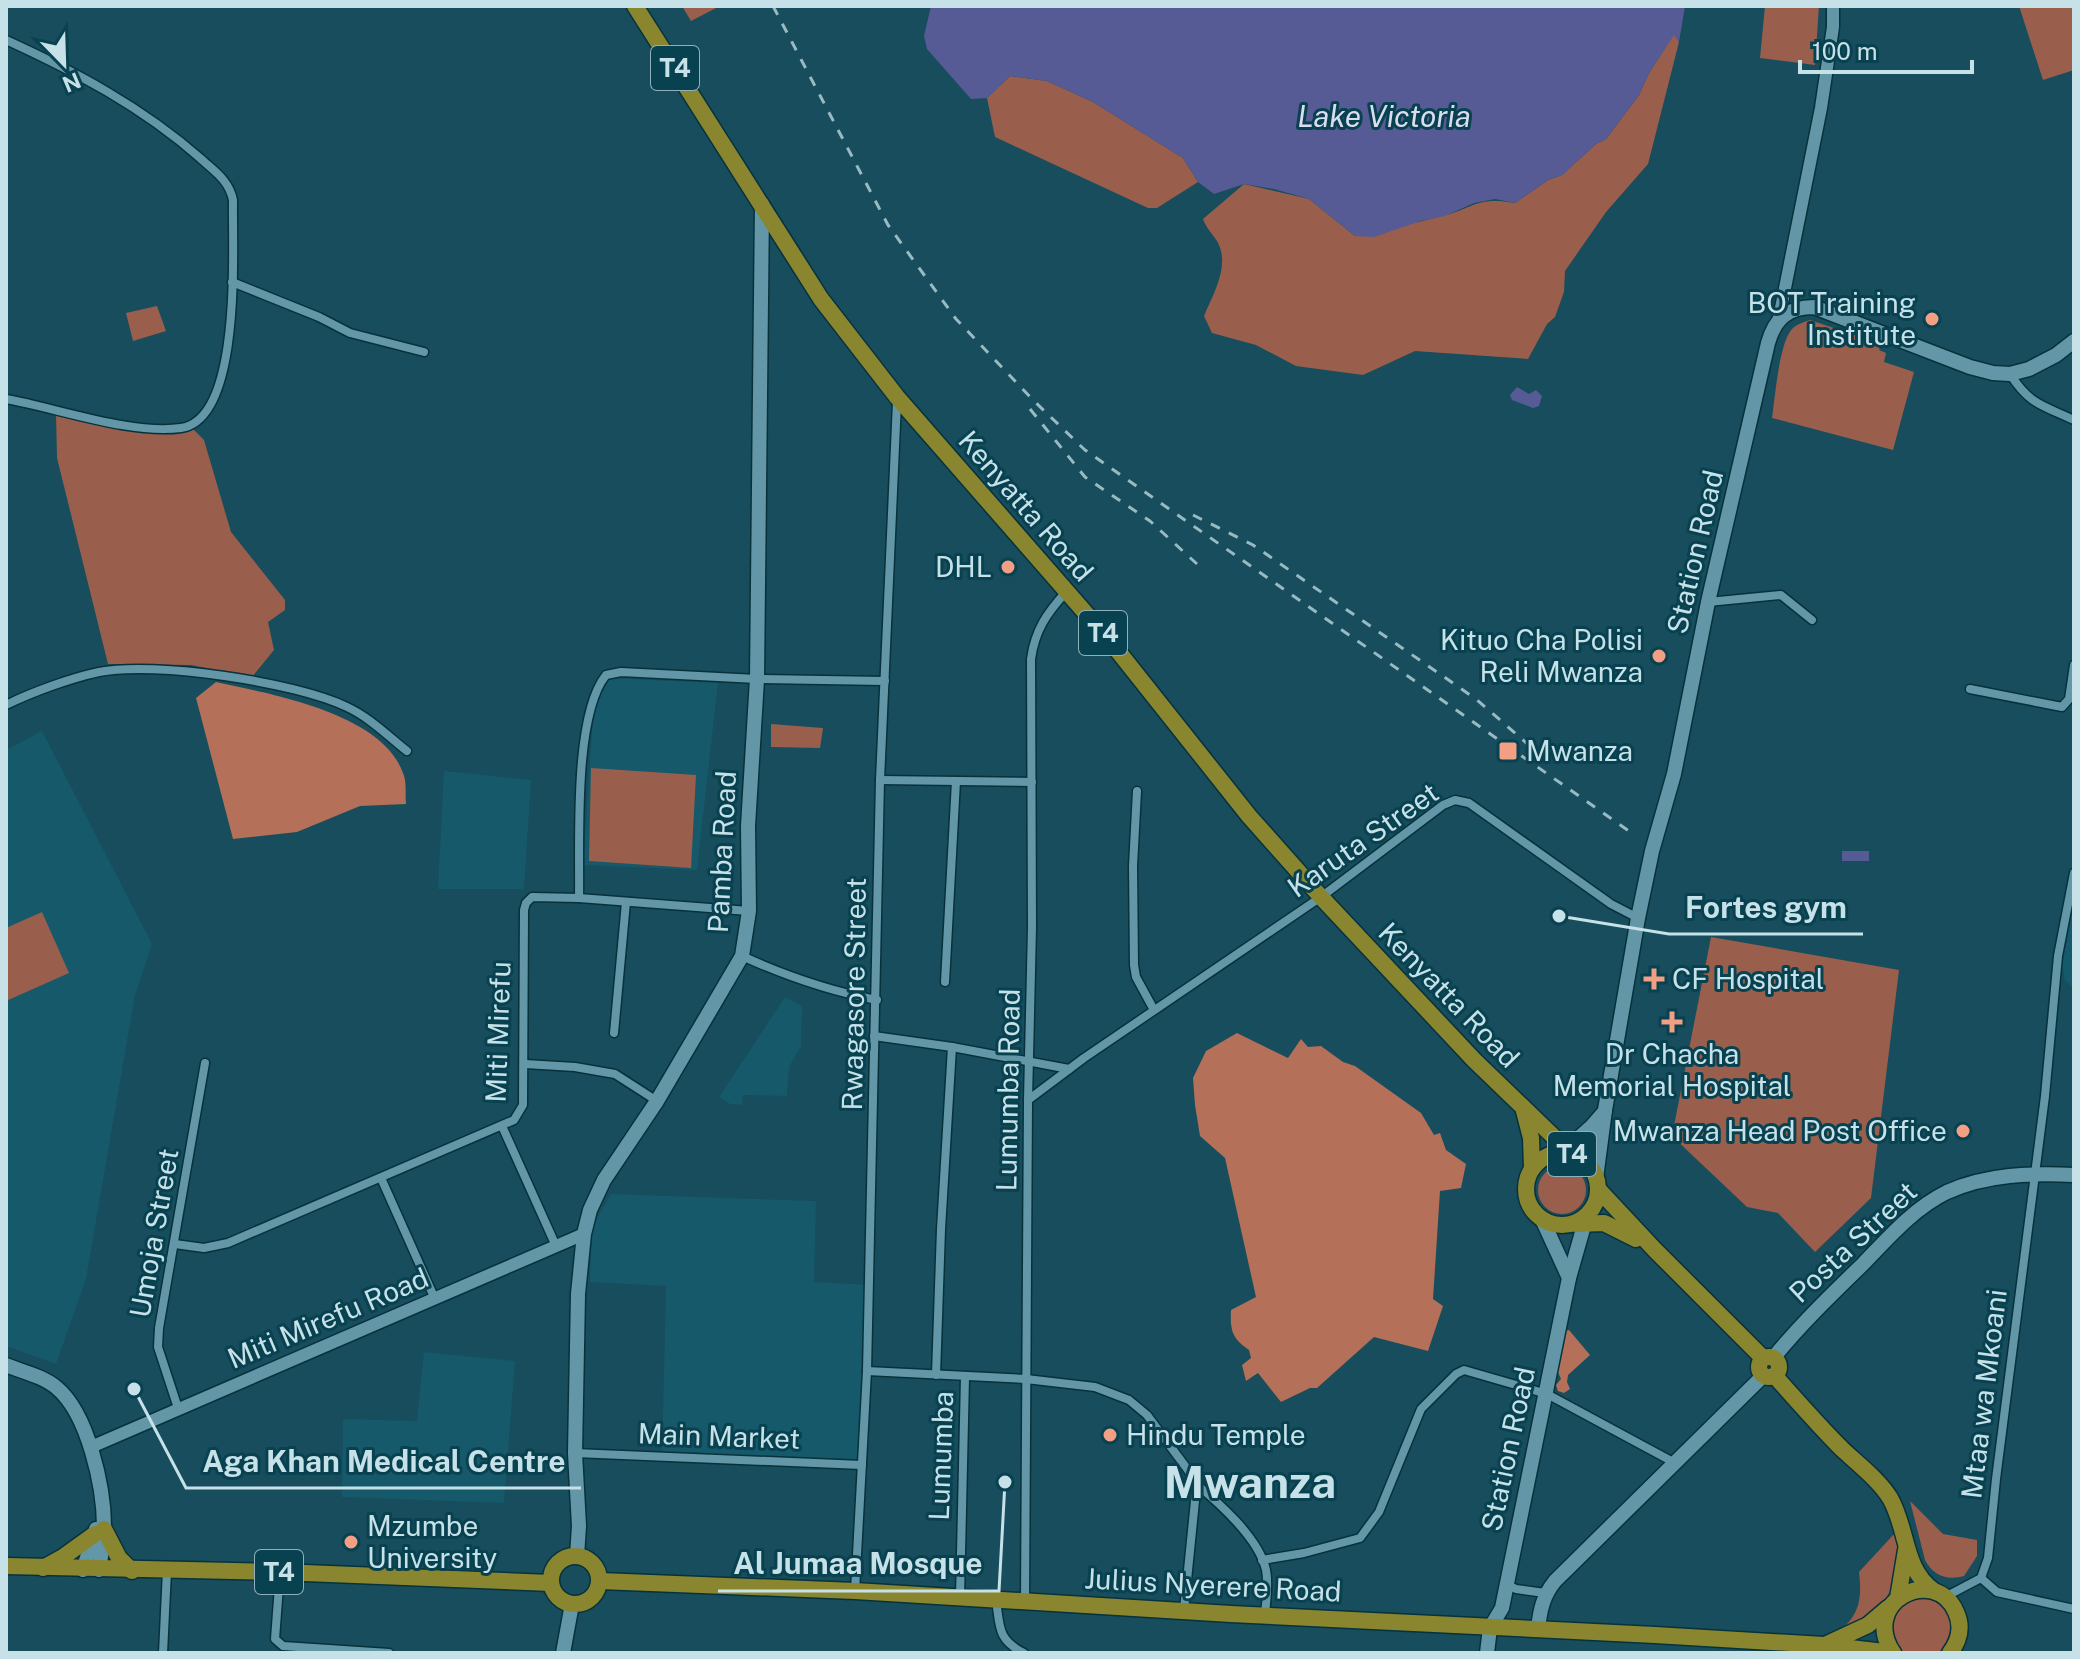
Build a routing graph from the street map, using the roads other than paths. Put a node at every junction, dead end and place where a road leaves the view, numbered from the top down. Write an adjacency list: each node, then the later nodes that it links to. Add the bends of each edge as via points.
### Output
1 (635, 6): 4 (highway, Kenyatta Road / T4)
2 (1833, 6): 6 (street, Station Road, via 1821,108)
3 (6, 40): 5 (street, via 147,115 224,180 233,200)
4 (762, 204): 10 (highway, Kenyatta Road / T4, via 821,299); 17 (main road, Pamba Road)
5 (232, 282): 8 (street, via 350,333); 11 (street, via 230,336 221,379 205,413 191,425 139,426)
6 (1779, 318): 9 (main road, via 1804,307 1825,309 1970,367); 14 (main road, Station Road, via 1768,343)
7 (2074, 341): 9 (main road, via 2043,363)
8 (424, 352)
9 (2010, 374): 12 (street, via 2033,402)
10 (897, 397): 13 (highway, Kenyatta Road / T4); 18 (street, Rwagasore Street)
11 (6, 399)
12 (2074, 420)
13 (1066, 592): 25 (street, Lumumba Road, via 1034,640); 28 (highway, Kenyatta Road / T4)
14 (1708, 602): 15 (street, via 1781,595); 32 (main road, Station Road)
15 (1812, 620)
16 (2074, 665): 19 (street)
17 (757, 679): 18 (street); 29 (street, via 621,672 603,677 584,733); 31 (main road, Pamba Road)
18 (885, 681): 23 (street, Rwagasore Street)
19 (2073, 682): 20 (street, via 2066,704 2057,707)
20 (1970, 689)
21 (6, 705): 22 (street, via 97,672 191,671 347,706)
22 (407, 751)
23 (880, 780): 24 (street); 35 (street, Rwagasore Street)
24 (956, 781): 25 (street); 34 (street)
25 (1032, 782): 40 (street, Lumumba Road)
26 (1137, 791): 36 (street, via 1134,965)
27 (2074, 873): 51 (street, Mtaa wa Mkoani, via 2054,987)
28 (1321, 897): 32 (street, Karuta Street, via 1455,800 1469,803); 36 (street, Karuta Street); 46 (highway, Kenyatta Road / T4)
29 (579, 898): 30 (street, Miti Mirefu); 42 (street, Miti Mirefu, via 542,896 526,903)
30 (626, 902): 31 (street, Miti Mirefu); 37 (street)
31 (749, 911): 33 (main road, Pamba Road)
32 (1638, 918): 47 (main road, Station Road)
33 (742, 956): 35 (street, via 793,978); 45 (main road, Pamba Road)
34 (945, 982)
35 (877, 1000): 38 (street, Rwagasore Street)
36 (1154, 1010): 43 (street, Karuta Street)
37 (614, 1033)
38 (874, 1036): 39 (street); 65 (street, Rwagasore Street)
39 (952, 1047): 40 (street); 66 (street)
40 (1029, 1062): 43 (street); 44 (street, Lumumba Road)
41 (205, 1063): 58 (street, Umoja Street)
42 (525, 1064): 45 (street, via 615,1074); 48 (street, Miti Mirefu, via 523,1105 514,1120)
43 (1069, 1069): 44 (street, Karuta Street)
44 (1028, 1100): 68 (street, Lumumba Road)
45 (657, 1101): 57 (main road, Pamba Road, via 604,1180)
46 (1524, 1110): 49 (highway, Kenyatta Road / T4); 50 (highway, Kenyatta Road / T4)
47 (1605, 1110): 49 (main road); 54 (main road, Station Road)
48 (502, 1126): 53 (street, Miti Mirefu); 59 (street)
49 (1563, 1152): 50 (highway, T4); 54 (highway, T4, via 1583,1160)
50 (1532, 1169): 55 (highway, T4, via 1528,1202)
51 (2033, 1174): 52 (main road, Posta Street); 64 (main road, Posta Street, via 1969,1184 1923,1207 1828,1298); 86 (street, Mtaa wa Mkoani, via 1988,1558)
52 (2074, 1175)
53 (381, 1178): 58 (street, Miti Mirefu, via 228,1243 204,1248); 62 (street)
54 (1597, 1183): 56 (highway, T4, via 1597,1200); 60 (highway, T4)
55 (1542, 1219): 56 (highway, T4, via 1567,1225); 61 (main road)
56 (1586, 1219): 60 (highway, T4, via 1615,1226); 61 (main road, Station Road)
57 (584, 1234): 59 (street, Miti Mirefu Road); 72 (main road, Pamba Road)
58 (175, 1244): 70 (street, Umoja Street, via 158,1347)
59 (556, 1246): 62 (street, Miti Mirefu Road)
60 (1655, 1250): 64 (highway, T4)
61 (1569, 1278): 69 (main road, Station Road)
62 (435, 1299): 70 (street, Miti Mirefu Road)
63 (6, 1365): 71 (main road, via 59,1389)
64 (1769, 1367): 73 (main road, Posta Street); 77 (highway, T4, via 1886,1493 1900,1519)
65 (867, 1371): 66 (street); 74 (street, Rwagasore Street)
66 (936, 1375): 67 (street)
67 (965, 1377): 68 (street, Lumumba); 93 (street, Lumumba)
68 (1026, 1379): 75 (street, Lumumba, via 1095,1387 1129,1400 1147,1415); 95 (street, Lumumba Road)
69 (1547, 1394): 73 (street); 79 (street, via 1472,1370 1456,1374 1421,1409 1379,1512 1360,1538); 89 (main road, Station Road)
70 (178, 1408): 71 (street, Miti Mirefu Road)
71 (91, 1447): 76 (main road)
72 (575, 1453): 74 (street, Main Market); 78 (main road, Pamba Road)
73 (1676, 1463): 91 (main road, Posta Street)
74 (862, 1465): 90 (street, Rwagasore Street)
75 (1194, 1482): 79 (street, Lumumba, via 1236,1523); 99 (street)
76 (100, 1532): 81 (highway); 82 (main road); 83 (highway)
77 (1906, 1548): 92 (highway, T4, via 1920,1579); 96 (highway, T4)
78 (577, 1556): 87 (highway, via 596,1567); 88 (highway, via 553,1568)
79 (1262, 1560): 100 (street)
80 (6, 1566): 81 (highway, T4)
81 (41, 1568): 82 (highway, T4)
82 (91, 1570): 83 (highway, T4)
83 (132, 1571): 84 (highway, T4)
84 (167, 1571): 85 (highway, T4); 105 (street)
85 (280, 1572): 88 (highway, T4); 106 (street, via 278,1643)
86 (1981, 1578): 92 (street); 98 (street, via 1997,1592)
87 (600, 1581): 90 (highway, Julius Nyerere Road); 97 (highway, via 591,1598)
88 (551, 1583): 97 (highway, via 558,1597)
89 (1506, 1584): 91 (street); 101 (main road, Station Road, via 1502,1608)
90 (855, 1591): 93 (highway, Julius Nyerere Road)
91 (1545, 1593): 102 (main road)
92 (1939, 1594): 96 (highway, via 1910,1591); 112 (highway, via 1959,1618 1960,1632)
93 (960, 1597): 94 (highway, Julius Nyerere Road)
94 (996, 1600): 95 (highway, Julius Nyerere Road); 103 (street)
95 (1025, 1601): 99 (highway, Julius Nyerere Road)
96 (1894, 1602): 104 (highway, Julius Nyerere Road, via 1868,1625); 111 (highway, via 1884,1629)
97 (572, 1604): 107 (main road)
98 (2074, 1609)
99 (1184, 1612): 100 (highway, Julius Nyerere Road)
100 (1265, 1615): 101 (highway, Julius Nyerere Road)
101 (1490, 1628): 102 (highway, Julius Nyerere Road); 110 (main road, Station Road)
102 (1538, 1629): 104 (highway, Julius Nyerere Road)
103 (1004, 1640): 108 (street); 109 (street)
104 (1824, 1649): 111 (highway, Julius Nyerere Road)
105 (163, 1653)
106 (389, 1653)
107 (563, 1653)
108 (1005, 1653)
109 (1024, 1653)
110 (1487, 1653)
111 (1893, 1653)
112 (1950, 1653)

